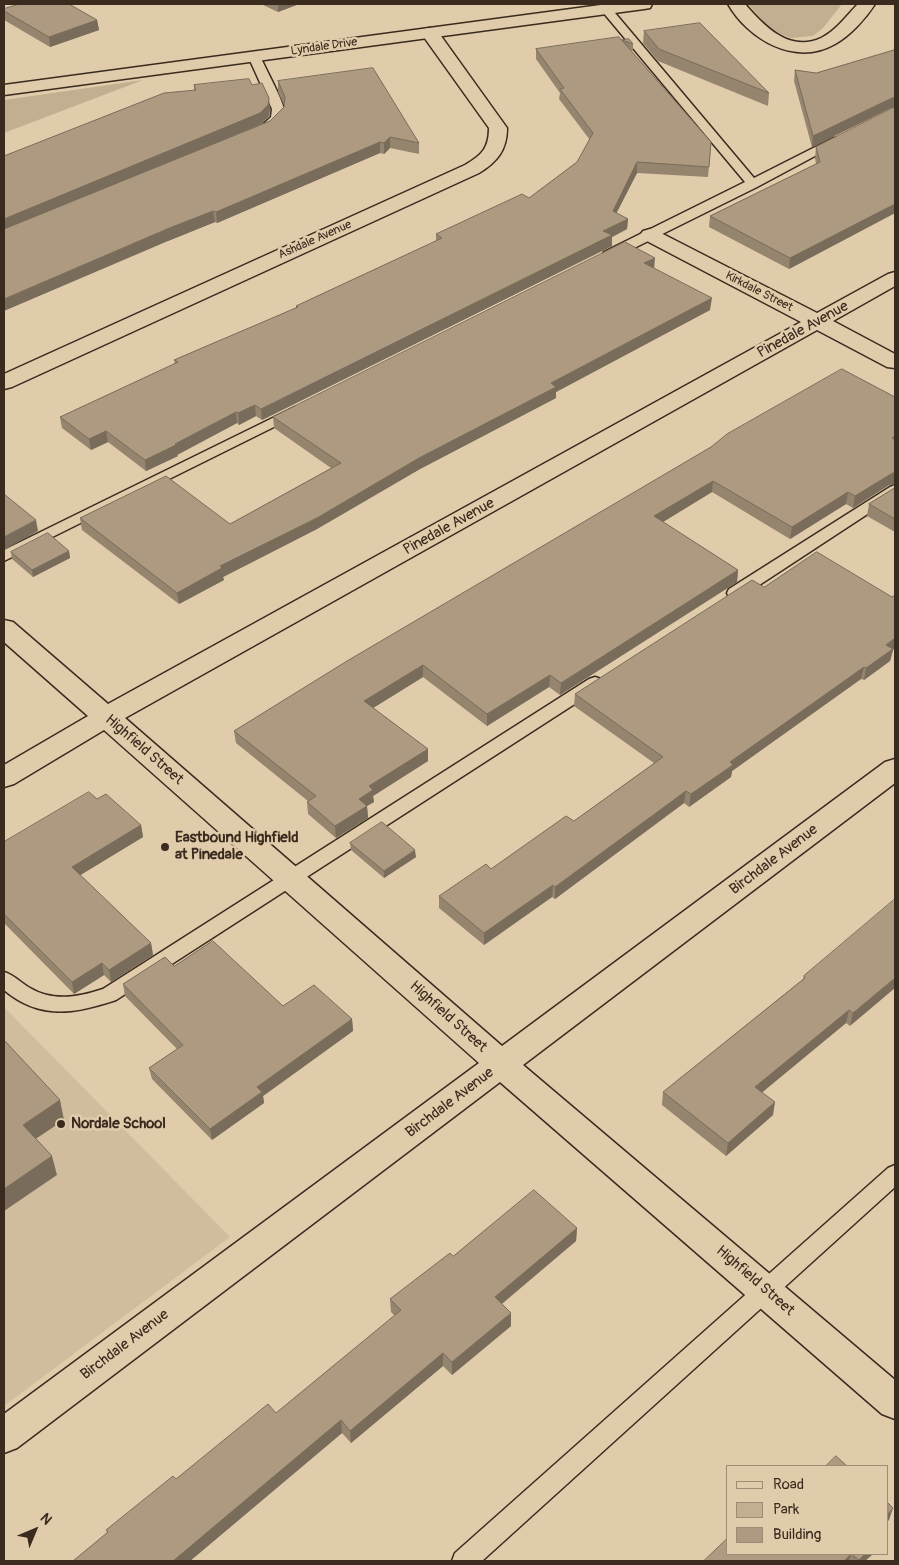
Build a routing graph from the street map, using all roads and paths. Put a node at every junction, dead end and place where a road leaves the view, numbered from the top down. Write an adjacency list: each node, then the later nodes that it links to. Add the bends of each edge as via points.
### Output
1 (644, 4): 4 (street, Lyndale Drive)
2 (736, 4): 3 (street, via 764,35 798,46 829,41)
3 (867, 4)
4 (606, 9): 5 (street, Lyndale Drive); 10 (lane)
5 (430, 33): 6 (street, Lyndale Drive); 16 (street, Ashdale Avenue, via 498,128 499,141 485,162)
6 (254, 56): 7 (street, Lyndale Drive); 9 (lane, via 278,109 277,118)
7 (4, 90)
8 (851, 134): 10 (lane)
9 (249, 136)
10 (753, 184): 11 (lane)
11 (650, 235): 12 (lane); 14 (street, Kirkdale Street)
12 (597, 261)
13 (895, 278): 14 (street, Pinedale Avenue)
14 (818, 322): 15 (street, Kirkdale Street); 23 (street, Pinedale Avenue)
15 (895, 362)
16 (4, 382)
17 (305, 406): 19 (lane)
18 (895, 490): 20 (lane)
19 (4, 556)
20 (719, 603)
21 (4, 628): 23 (street, Highfield Street)
22 (610, 673): 26 (lane)
23 (106, 717): 25 (street, Pinedale Avenue); 26 (street, Highfield Street)
24 (895, 769): 28 (street, Birchdale Avenue)
25 (4, 777)
26 (290, 877): 27 (lane, via 110,995 81,1004 55,1005 25,997); 28 (street, Highfield Street)
27 (4, 979)
28 (502, 1065): 30 (street, Highfield Street); 32 (street, Birchdale Avenue)
29 (895, 1174): 30 (lane)
30 (767, 1290): 31 (street, Highfield Street); 33 (lane)
31 (895, 1402)
32 (4, 1436)
33 (464, 1561)

